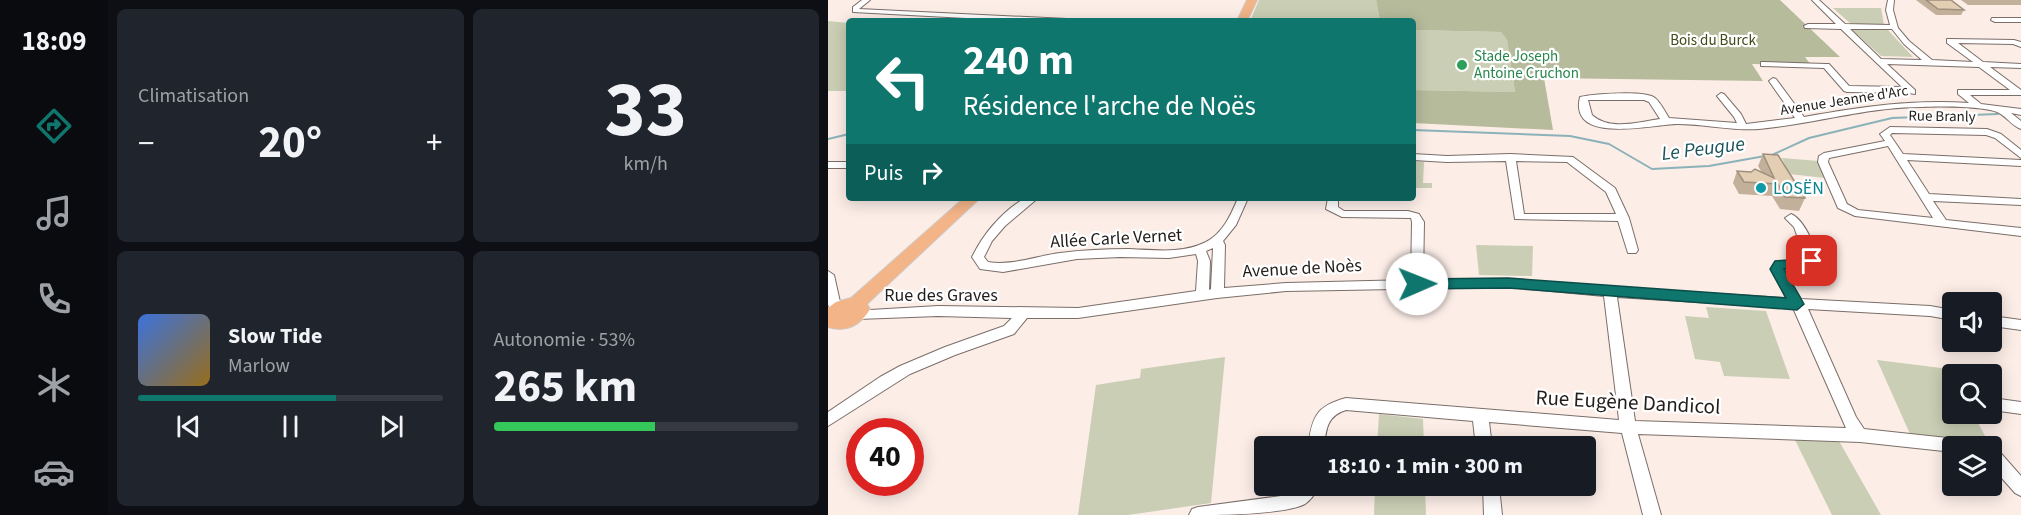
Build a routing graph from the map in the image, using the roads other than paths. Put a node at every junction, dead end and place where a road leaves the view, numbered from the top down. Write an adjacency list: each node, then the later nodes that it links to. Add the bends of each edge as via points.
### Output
1 (867, 0): 5 (street, via 855,11)
2 (1252, 0): 6 (main road)
3 (1815, 0): 10 (street)
4 (1891, 0): 11 (street)
5 (1003, 18)
6 (1243, 18)
7 (1995, 20): 8 (street)
8 (2021, 20)
9 (1808, 26): 10 (street)
10 (1844, 27): 11 (street); 13 (street)
11 (1893, 27): 14 (street)
12 (2021, 45): 16 (street, via 1950,41)
13 (1880, 61): 14 (street); 19 (street)
14 (1929, 62): 16 (street)
15 (1764, 64): 19 (street, via 1826,66 1847,89)
16 (1982, 65): 17 (street); 22 (street, via 2019,93 1961,92)
17 (2021, 66)
18 (1773, 81): 26 (street)
19 (1910, 90): 21 (street)
20 (1722, 96): 28 (street)
21 (1924, 104): 22 (street, Avenue Jeanne d'Arc); 26 (street, Avenue Jeanne d'Arc, via 1887,106)
22 (1978, 106): 23 (street, Avenue Jeanne d'Arc)
23 (2001, 109): 24 (street, Avenue Jeanne d'Arc); 27 (street)
24 (2021, 112)
25 (1666, 121): 25 (street, Avenue Jeanne d'Arc, via 1647,125 1602,124 1586,114 1583,99 1646,97); 28 (street, Avenue Jeanne d'Arc)
26 (1803, 121): 28 (street, Avenue Jeanne d'Arc)
27 (2021, 126)
28 (1743, 127)
29 (1891, 143): 30 (street, Rue Branly, via 1885,134 1890,130 1987,132); 33 (street); 45 (street, via 1824,156 1842,206 1855,213)
30 (2021, 155)
31 (1416, 157): 32 (street)
32 (1509, 157): 43 (street, via 1569,159 1611,190); 43 (street, via 1519,217)
33 (1900, 157): 34 (street); 37 (street)
34 (2021, 163)
35 (828, 165): 36 (street)
36 (846, 165)
37 (1925, 196): 42 (street); 45 (street)
38 (970, 201): 58 (main road)
39 (1030, 201): 48 (street, Allée Carle Vernet, via 1007,217 987,242 978,257 984,266 1006,268 1089,254 1171,256)
40 (1242, 201): 47 (street, Allée Carle Vernet, via 1227,231)
41 (1333, 201): 51 (street, via 1335,212 1415,216)
42 (2021, 202)
43 (1623, 218): 49 (street)
44 (1791, 218): 55 (street, via 1799,226 1812,259 1812,264 1779,264 1777,269)
45 (1942, 223): 46 (street)
46 (2021, 231)
47 (1216, 241): 48 (street, Allée Carle Vernet); 53 (street, via 1220,245)
48 (1200, 249): 54 (street, Allée Carle Vernet, via 1205,268)
49 (1632, 250)
50 (828, 275): 58 (street)
51 (1417, 284): 52 (street, Avenue de Noès, via 1508,283); 53 (street, Avenue de Noès)
52 (1610, 292): 55 (street, Avenue de Noès); 65 (street)
53 (1217, 293): 54 (street, Avenue de Noès)
54 (1202, 295): 56 (street, Avenue de Noès, via 1078,313)
55 (1797, 304): 57 (street, Avenue de Noès); 66 (street)
56 (1024, 313): 58 (street, Rue des Graves, via 938,311); 64 (street, via 1009,330 905,370)
57 (1942, 314)
58 (839, 316)
59 (2002, 322): 60 (street)
60 (2021, 325)
61 (2002, 405): 62 (street)
62 (2021, 408)
63 (1480, 415): 65 (street, Rue Eugène Dandicol); 67 (street, Rue Eugène Dandicol, via 1346,404 1334,407 1320,420); 68 (street)
64 (828, 420)
65 (1628, 427): 66 (street, Rue Eugène Dandicol); 76 (street)
66 (1860, 435): 69 (street, Rue Eugène Dandicol)
67 (1318, 436)
68 (1483, 436)
69 (1942, 444)
70 (2002, 466): 71 (street)
71 (2021, 488)
72 (1302, 496): 74 (street, via 1288,503)
73 (1492, 496): 75 (street)
74 (1198, 515)
75 (1493, 515)
76 (1652, 515)

